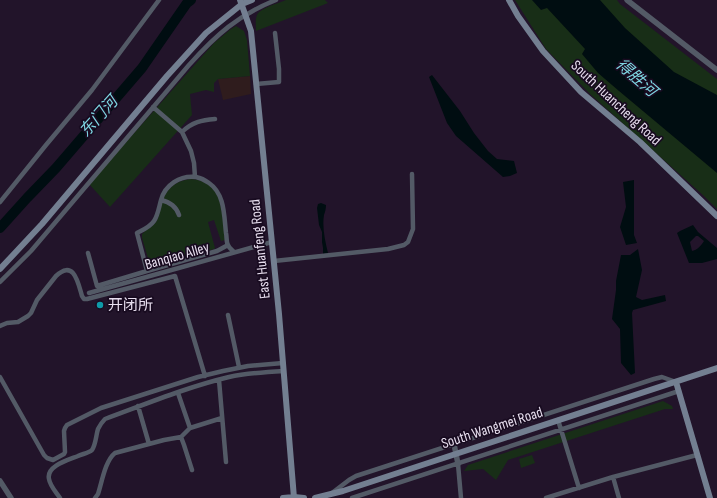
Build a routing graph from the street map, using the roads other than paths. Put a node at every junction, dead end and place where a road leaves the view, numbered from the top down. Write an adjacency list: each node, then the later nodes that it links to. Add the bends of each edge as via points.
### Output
1 (159, 0): 17 (street, via 92,90)
2 (252, 0): 6 (main road)
3 (276, 0): 7 (street)
4 (509, 0): 19 (main road, South Huancheng Road, via 543,51 581,92 640,142)
5 (627, 0): 9 (street)
6 (241, 2): 7 (main road, East Huanfeng Road); 25 (main road, via 206,33 167,76 42,224)
7 (245, 14): 10 (main road, East Huanfeng Road, via 251,31); 11 (street, via 210,43)
8 (275, 33): 10 (street, via 279,82)
9 (717, 70)
10 (256, 84): 20 (main road, East Huanfeng Road)
11 (154, 107): 13 (street); 27 (street, via 31,251)
12 (215, 119): 13 (street, via 193,123)
13 (182, 132): 15 (street, via 191,151)
14 (412, 174): 24 (street, via 413,229 408,242 404,245 388,249)
15 (195, 177): 16 (street, via 173,182 163,193); 21 (street, via 210,184 221,196)
16 (161, 200): 18 (street, via 173,205); 26 (street, via 153,223 136,232)
17 (0, 202)
18 (179, 215)
19 (717, 216)
20 (272, 242): 22 (street, Banqiao Alley); 24 (main road, East Huanfeng Road)
21 (228, 245): 22 (street); 26 (street, via 217,251)
22 (234, 252): 28 (street, Banqiao Alley)
23 (88, 253): 26 (street, via 97,286)
24 (274, 261): 31 (main road, East Huanfeng Road)
25 (0, 269)
26 (147, 271)
27 (0, 282)
28 (89, 294)
29 (228, 315): 32 (street)
30 (0, 326): 35 (street, via 18,322 28,316 56,276 67,270 75,275 82,296 87,300 175,276)
31 (283, 363): 32 (street); 34 (main road, East Huanfeng Road)
32 (239, 367): 35 (street)
33 (717, 368): 38 (main road, South Wangmei Road)
34 (284, 371): 37 (street, via 258,372); 59 (main road, East Huanfeng Road)
35 (205, 376): 36 (street, via 101,408 67,425 64,430 65,452 53,460 44,455)
36 (1, 380)
37 (219, 380): 40 (street); 43 (street)
38 (676, 382): 39 (main road); 41 (main road, South Wangmei Road); 44 (main road, South Wangmei Road); 49 (street, via 662,377 654,379)
39 (679, 391): 46 (street); 51 (main road)
40 (178, 392): 42 (street); 45 (street)
41 (628, 397)
42 (138, 406): 48 (street); 61 (street, via 105,418 92,449 50,471 50,482)
43 (222, 418): 45 (street); 52 (street)
44 (558, 420): 46 (street); 50 (main road, South Wangmei Road)
45 (190, 428): 47 (street)
46 (561, 430): 53 (street); 57 (street)
47 (181, 437): 48 (street); 54 (street)
48 (149, 444): 62 (street, via 111,457)
49 (454, 444): 50 (street); 58 (street, via 356,476)
50 (456, 454): 53 (street); 58 (main road, South Wangmei Road)
51 (697, 454): 55 (street); 70 (main road)
52 (226, 462)
53 (458, 464): 66 (street); 67 (street)
54 (192, 470)
55 (613, 477): 57 (street); 69 (street)
56 (0, 481): 60 (street)
57 (579, 488): 68 (street)
58 (330, 495): 65 (main road, South Wangmei Road)
59 (294, 497): 63 (main road); 64 (main road)
60 (11, 498)
61 (60, 498)
62 (95, 498)
63 (283, 498)
64 (304, 498)
65 (315, 498)
66 (352, 498)
67 (461, 498)
68 (546, 498)
69 (619, 498)
70 (710, 498)

